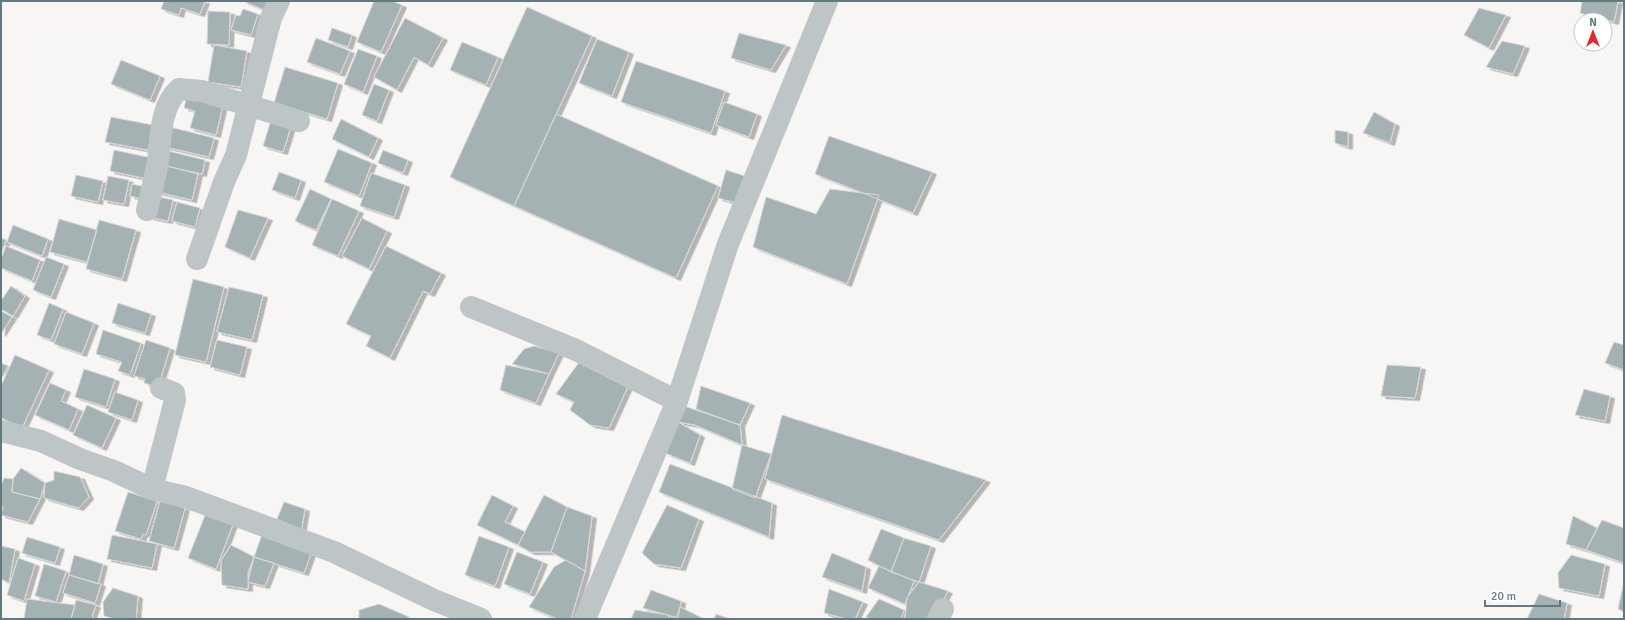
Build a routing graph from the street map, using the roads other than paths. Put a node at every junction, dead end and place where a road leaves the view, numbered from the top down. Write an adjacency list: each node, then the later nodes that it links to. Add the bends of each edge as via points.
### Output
1 (279, 1): 3 (street, via 271,18)
2 (827, 1): 9 (street, via 728,244)
3 (249, 104): 4 (street); 5 (street, via 185,88 179,89 172,96 160,132 158,162); 6 (street, via 236,154)
4 (299, 120)
5 (147, 210)
6 (197, 260)
7 (471, 307): 9 (street, via 576,350)
8 (161, 388): 11 (street, via 174,393 175,400)
9 (676, 401): 13 (street)
10 (1, 431): 11 (street, via 41,441)
11 (152, 488): 12 (street, via 186,497 334,552 434,600)
12 (481, 619)
13 (585, 619)

